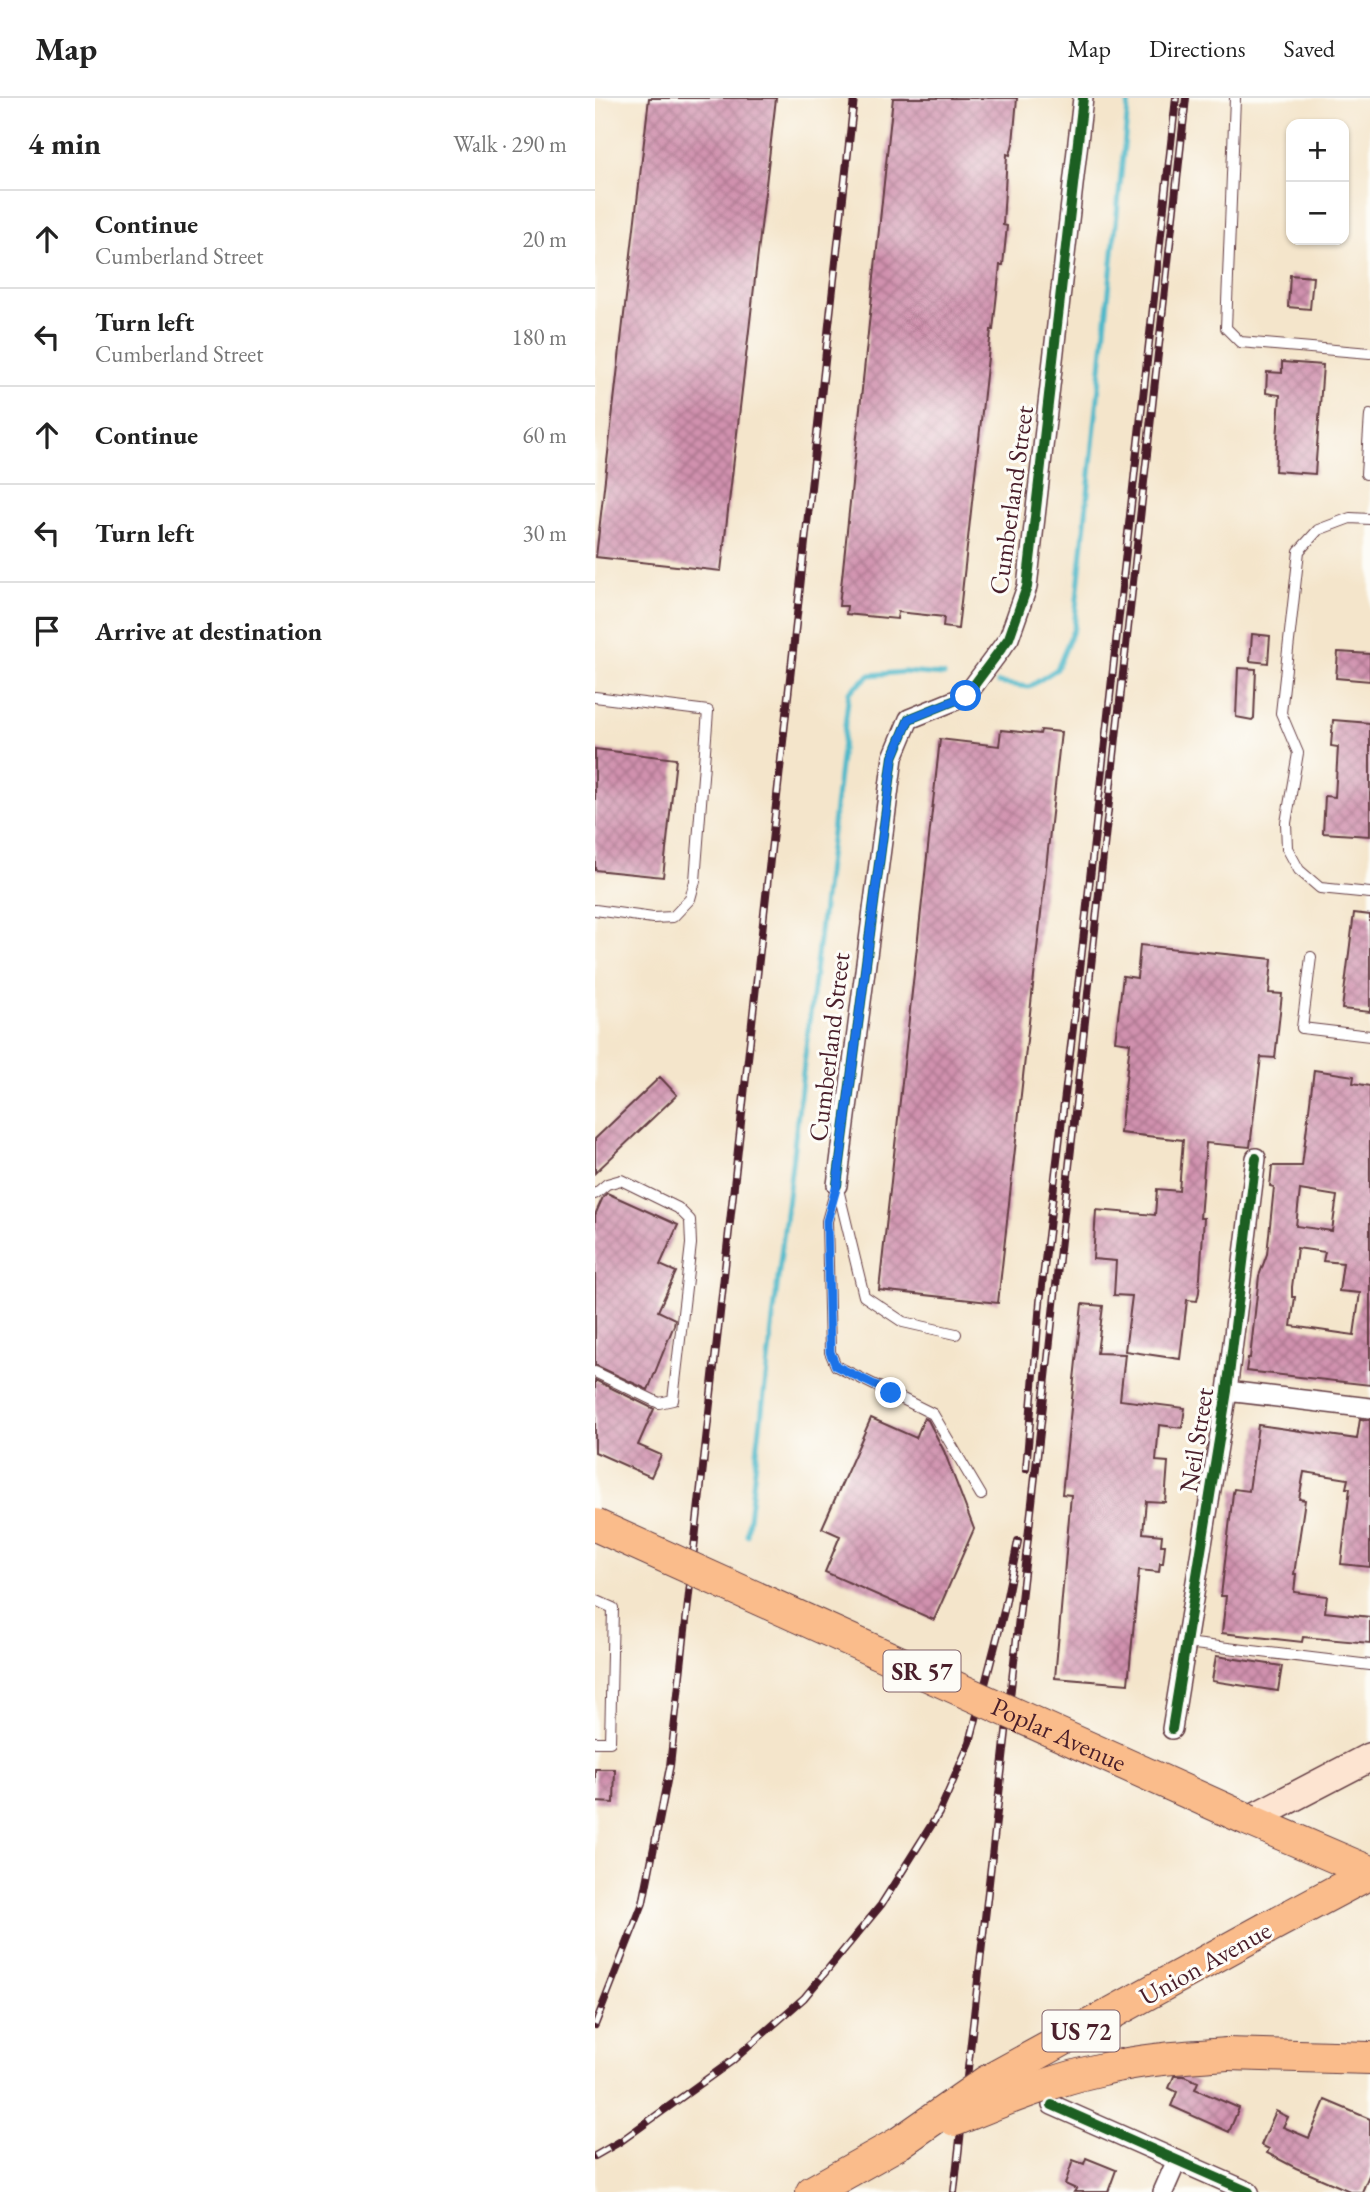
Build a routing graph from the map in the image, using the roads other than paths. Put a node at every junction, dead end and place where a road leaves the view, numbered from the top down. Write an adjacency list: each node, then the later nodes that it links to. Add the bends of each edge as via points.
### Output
1 (1083, 98): 14 (street, Cumberland Street, via 1027,587 1009,638 966,696 909,719 893,757)
2 (1235, 98): 4 (lane, via 1226,328 1240,342)
3 (1370, 346): 4 (lane)
4 (1370, 353)
5 (1370, 415): 6 (lane)
6 (1366, 474)
7 (1370, 519): 9 (lane, via 1350,518 1318,530 1299,551 1281,713 1298,753 1286,824 1287,848 1299,870 1320,888)
8 (595, 697): 10 (lane, via 708,711 690,899 673,917)
9 (1370, 893)
10 (595, 910)
11 (1311, 957): 12 (lane, via 1302,1028)
12 (1370, 1036)
13 (1257, 1158): 18 (street, Neil Street)
14 (837, 1185): 16 (lane, via 864,1296 903,1322); 20 (lane, via 827,1221 830,1352 836,1366 933,1414)
15 (595, 1194): 17 (lane, via 621,1180 666,1202 689,1220 691,1244 673,1400 659,1403)
16 (956, 1334)
17 (595, 1372)
18 (1227, 1391): 19 (street); 23 (street, Neil Street)
19 (1370, 1408)
20 (981, 1495)
21 (595, 1525): 28 (main road, Poplar Avenue / SR 57, bridge)
22 (595, 1600): 26 (lane, via 613,1608 610,1742)
23 (1187, 1643): 24 (lane); 25 (street, Neil Street)
24 (1370, 1665)
25 (1173, 1729)
26 (595, 1742)
27 (1370, 1757): 28 (main road)
28 (1249, 1820): 29 (main road, Poplar Avenue / SR 57)
29 (1370, 1872): 34 (main road, Union Avenue / US 72, bridge, via 986,2082)
30 (1370, 2046): 31 (main road)
31 (1311, 2056): 32 (main road, US 72); 34 (main road, Union Avenue / US 72, bridge, via 1227,2054 1130,2064 1075,2076)
32 (1370, 2058)
33 (1052, 2105): 35 (street)
34 (899, 2143): 36 (main road, Union Avenue / US 72)
35 (1177, 2161): 37 (street); 38 (street)
36 (812, 2192)
37 (1163, 2192)
38 (1249, 2192)

